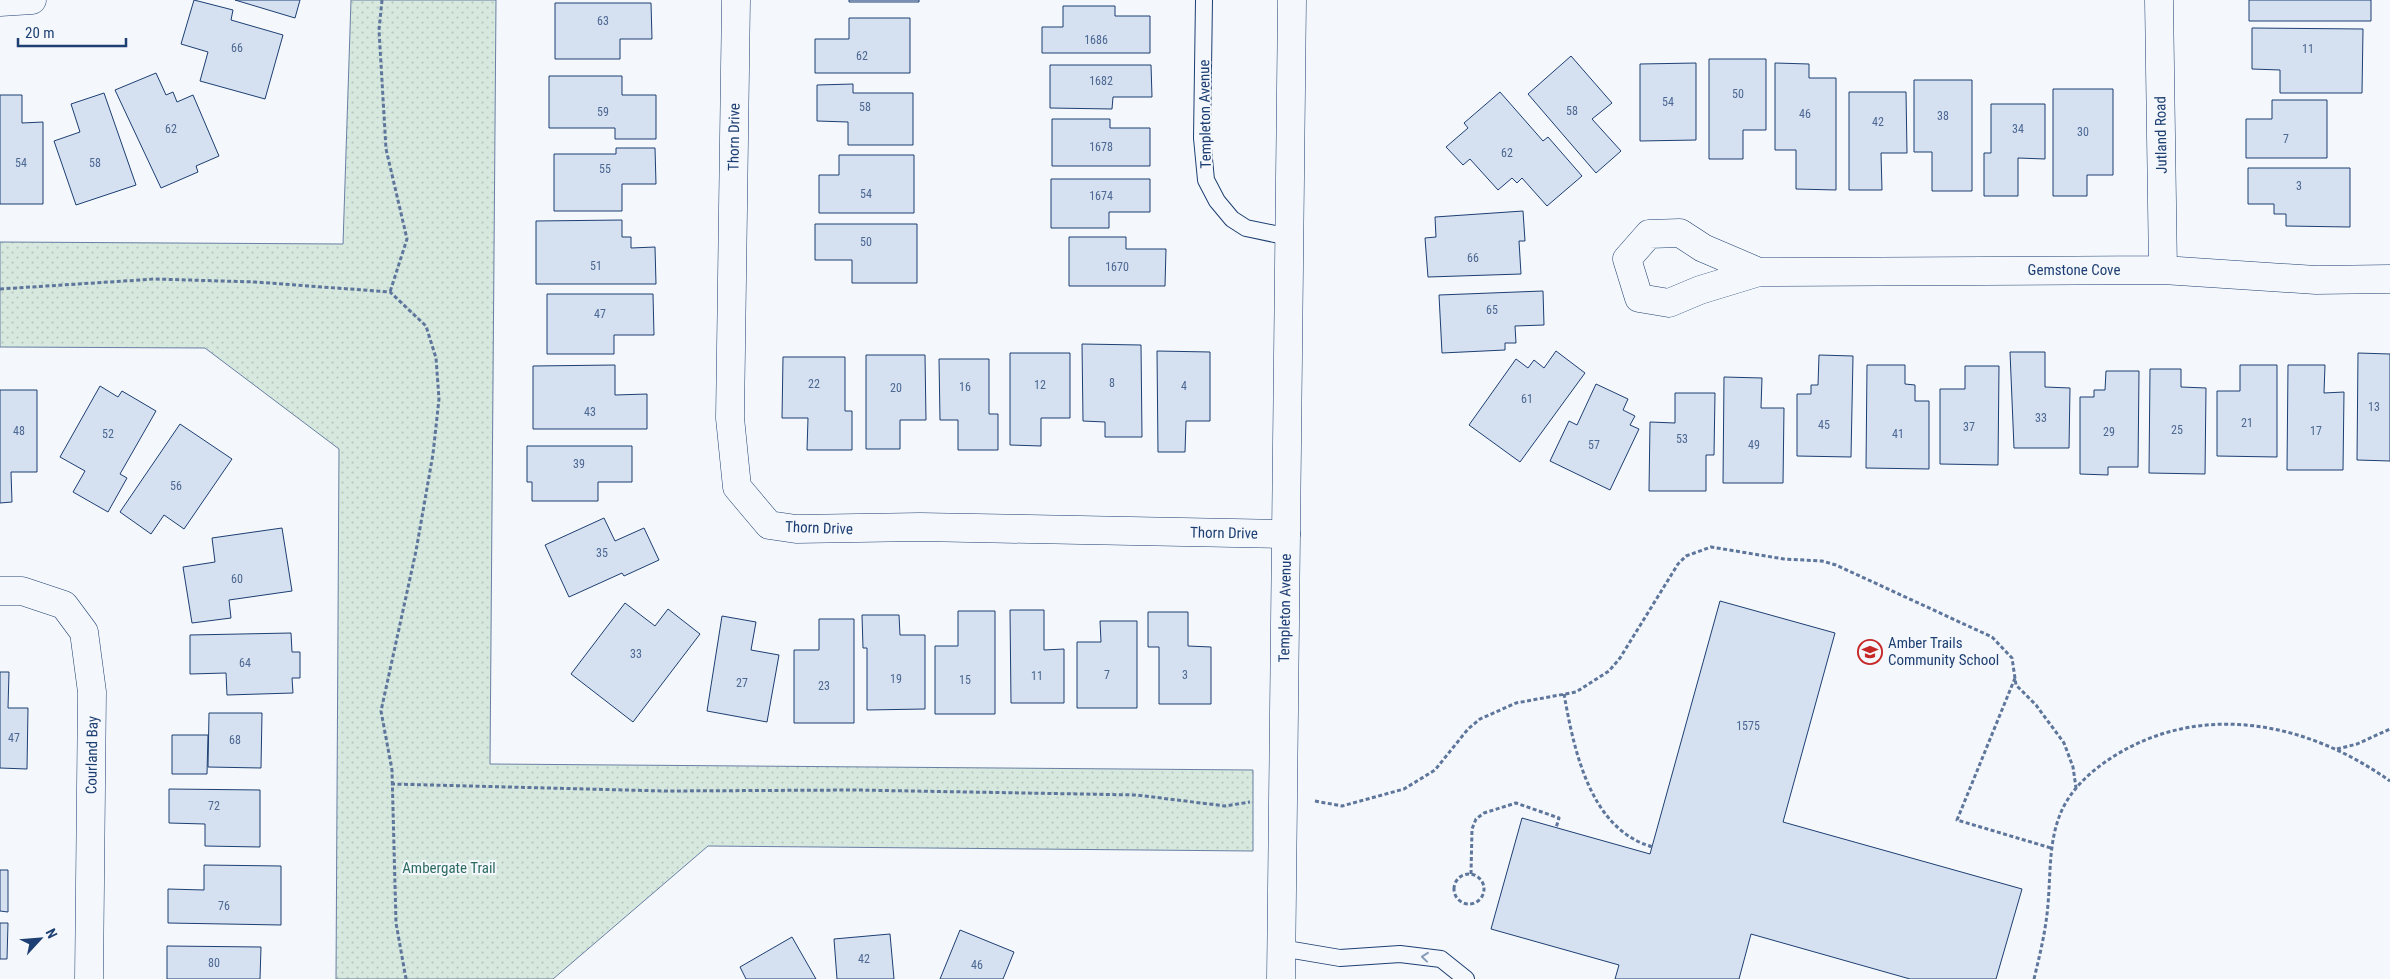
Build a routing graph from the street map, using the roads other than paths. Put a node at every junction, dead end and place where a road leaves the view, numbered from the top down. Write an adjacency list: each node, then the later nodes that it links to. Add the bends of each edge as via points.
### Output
1 (32, 0): 6 (street)
2 (736, 0): 11 (street, Thorn Drive, via 730,418 737,487 769,525 796,529 920,527)
3 (1204, 0): 7 (lane, Templeton Avenue, via 1202,138 1206,180 1232,219 1246,228)
4 (1292, 0): 7 (street, Templeton Avenue)
5 (2158, 0): 8 (street, Jutland Road)
6 (0, 2)
7 (1289, 237): 11 (street, Templeton Avenue)
8 (2163, 270): 9 (street, Gemstone Cove); 10 (street, Gemstone Cove, via 2316,280)
9 (1758, 272)
10 (2390, 279)
11 (1286, 534): 13 (street, Templeton Avenue)
12 (0, 591): 14 (street, Courland Bay, via 22,591 64,605 84,632 92,692)
13 (1281, 948): 15 (street, Templeton Avenue); 16 (lane, one-way to 13, via 1441,959 1400,954 1340,958)
14 (89, 979)
15 (1281, 979)
16 (1466, 979)

